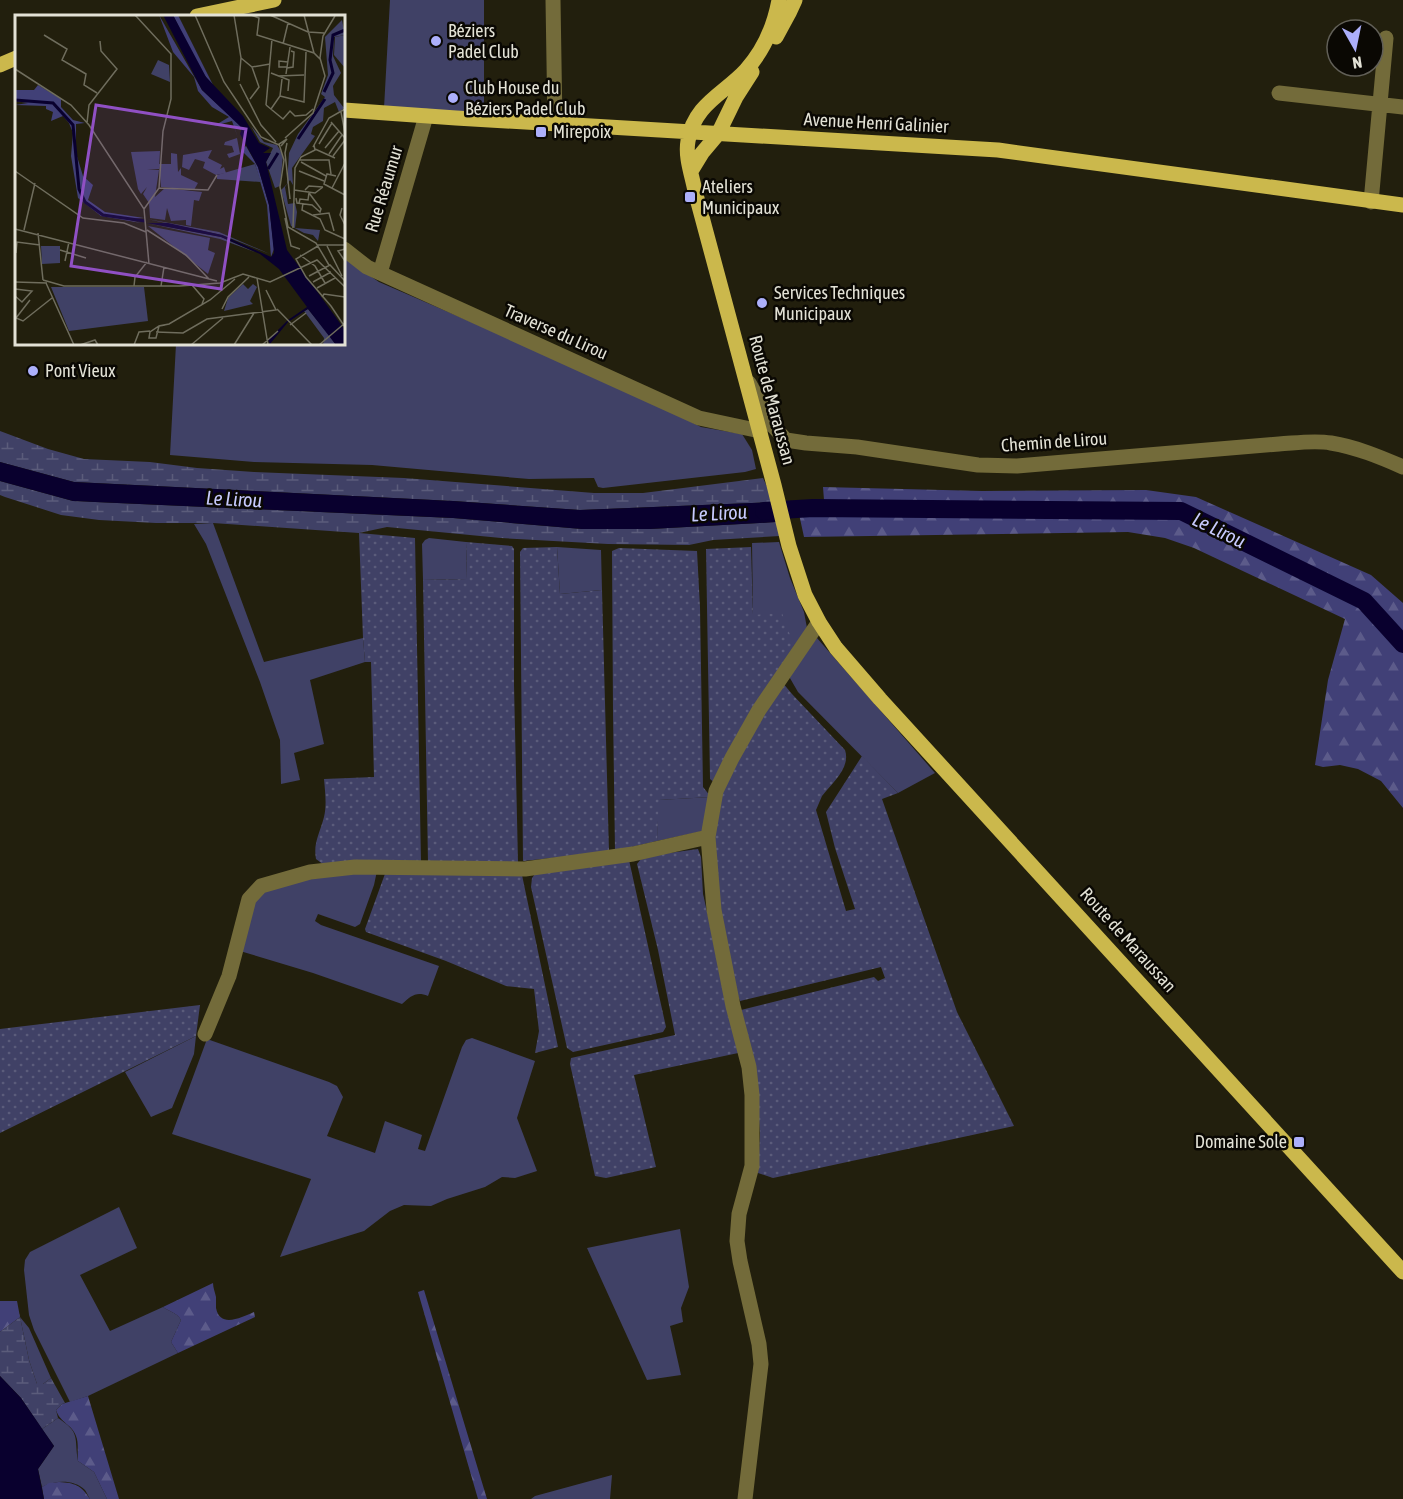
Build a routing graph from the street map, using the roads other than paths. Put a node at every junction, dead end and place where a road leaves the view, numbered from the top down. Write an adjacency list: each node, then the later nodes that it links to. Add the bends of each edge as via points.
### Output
1 (221, 0): 7 (main road, via 216,9)
2 (261, 0): 3 (main road)
3 (273, 0): 7 (main road)
4 (553, 0): 17 (street)
5 (779, 0): 18 (main road, via 770,33 758,54 745,72 706,104)
6 (795, 0): 19 (main road)
7 (202, 15)
8 (1386, 38): 13 (street)
9 (15, 59): 10 (main road)
10 (0, 67): 11 (main road)
11 (15, 68)
12 (1278, 93): 13 (street)
13 (1380, 104): 14 (street); 21 (street)
14 (1403, 107)
15 (345, 110): 16 (main road, Avenue Henri Galinier)
16 (426, 116): 17 (main road, Avenue Henri Galinier); 24 (street, Rue Réaumur)
17 (555, 124): 18 (main road, Avenue Henri Galinier)
18 (690, 133): 19 (main road, Avenue Henri Galinier); 20 (main road, Route de Maraussan, via 687,149)
19 (718, 134): 20 (main road); 21 (main road, Avenue Henri Galinier, via 998,150)
20 (691, 171): 25 (main road, Route de Maraussan)
21 (1371, 202): 22 (main road, Avenue Henri Galinier)
22 (1403, 206)
23 (345, 250): 24 (street, Traverse du Lirou)
24 (380, 273): 26 (street, Traverse du Lirou, via 699,418)
25 (744, 372): 26 (main road, Route de Maraussan); 27 (street, Chemin de Lirou, via 773,426 786,440 806,443 978,465 1017,466 1331,443)
26 (760, 431): 28 (main road, Route de Maraussan, via 789,546 805,595)
27 (1403, 466)
28 (823, 627): 29 (main road, Route de Maraussan); 30 (street, via 759,710 732,758 716,790)
29 (983, 806): 32 (main road, Route de Maraussan); 33 (main road, Route de Maraussan)
30 (708, 837): 31 (street, via 633,854 525,868 355,867 310,872 261,886 249,899 229,976); 34 (street, via 714,910 752,1095 752,1166 737,1241 760,1364)
31 (205, 1034)
32 (1403, 1261)
33 (1403, 1272)
34 (745, 1499)

